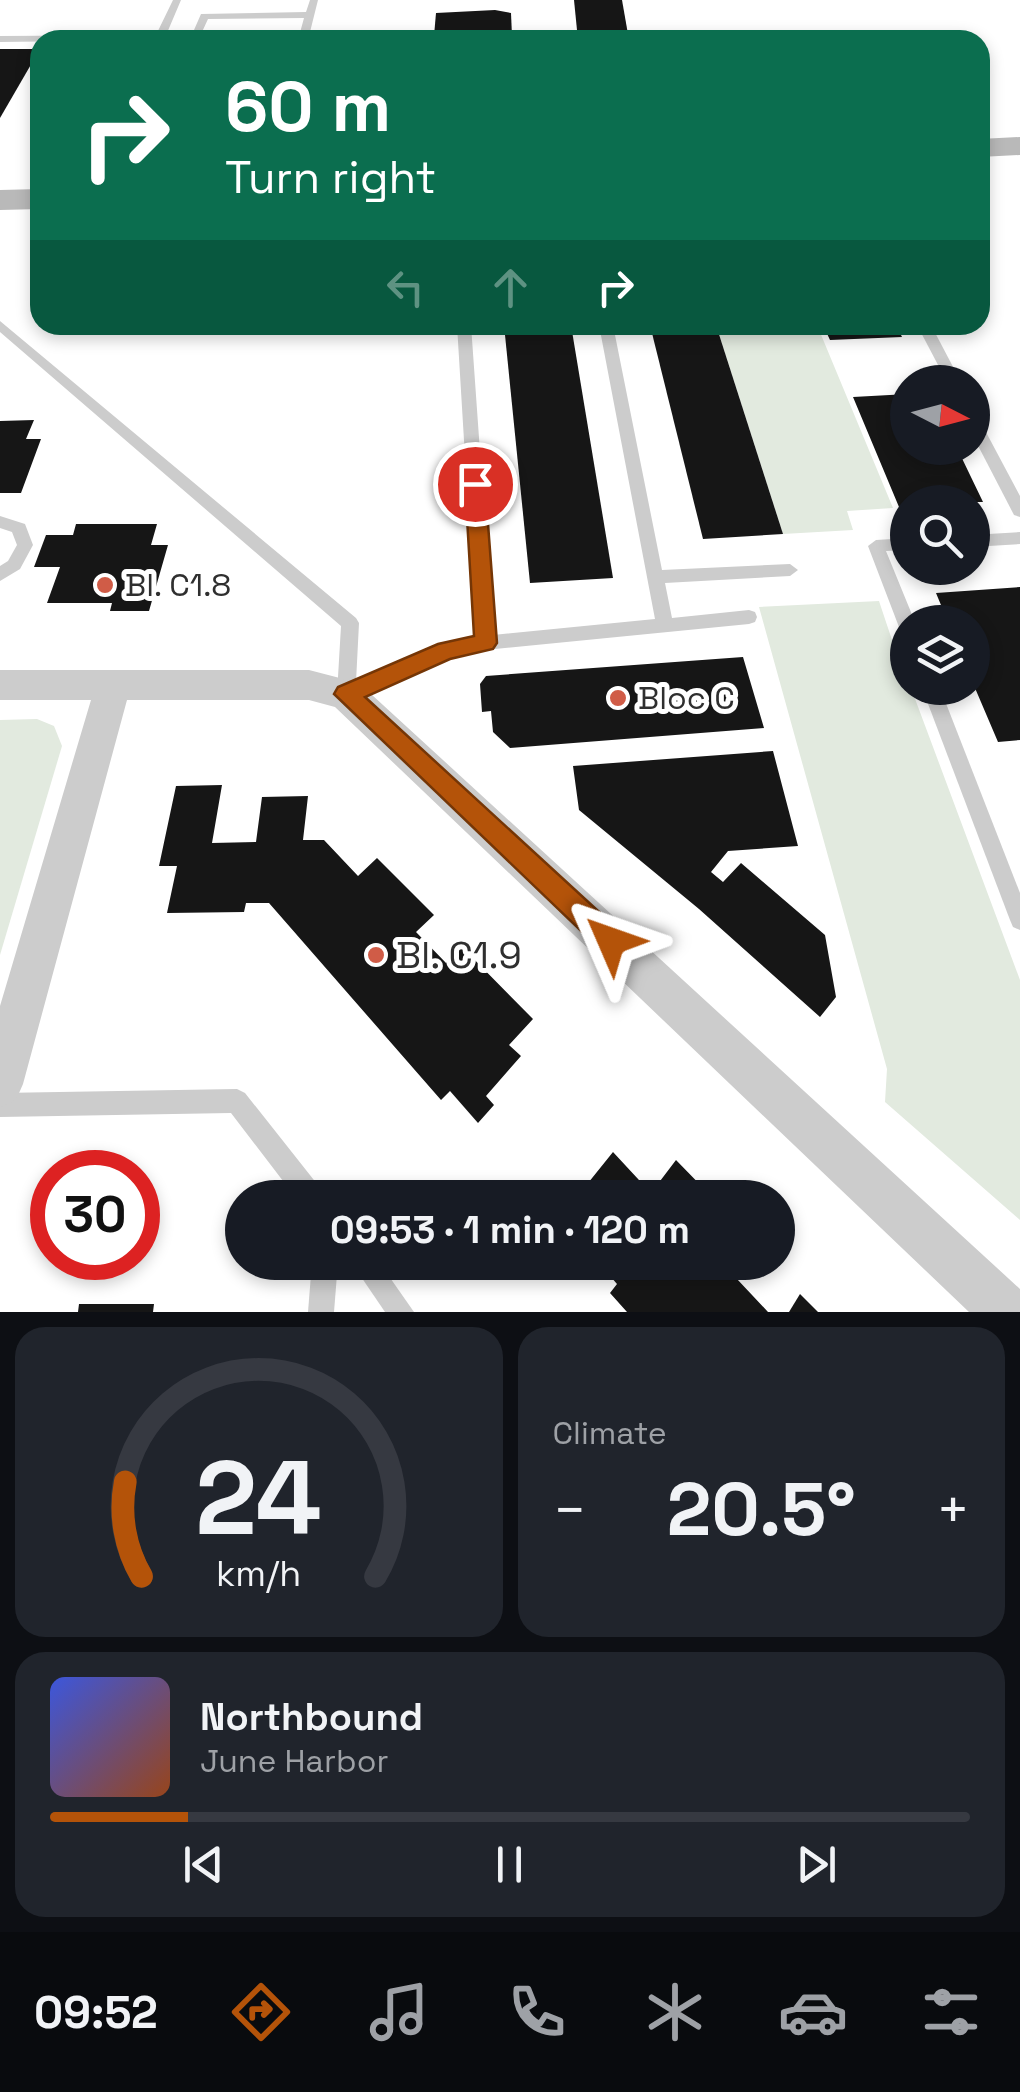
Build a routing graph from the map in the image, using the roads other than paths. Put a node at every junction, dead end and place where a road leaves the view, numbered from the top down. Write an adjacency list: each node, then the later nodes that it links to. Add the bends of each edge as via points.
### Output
1 (177, 0): 4 (lane)
2 (314, 0): 3 (lane)
3 (310, 15): 5 (lane, via 204,16); 6 (lane)
4 (163, 30)
5 (199, 30)
6 (306, 30)
7 (0, 39): 8 (lane)
8 (30, 39)
9 (1020, 146): 10 (main road)
10 (990, 148)
11 (30, 172): 14 (main road)
12 (1020, 172): 13 (main road)
13 (990, 173)
14 (0, 174)
15 (30, 199): 16 (main road)
16 (0, 200)
17 (0, 325): 37 (lane, via 350,623)
18 (465, 335): 34 (lane)
19 (608, 335): 30 (lane)
20 (929, 335): 21 (lane)
21 (945, 365)
22 (990, 452): 23 (lane)
23 (1020, 510)
24 (0, 522): 29 (lane, via 19,528 25,545)
25 (1020, 538): 26 (lane)
26 (990, 539)
27 (890, 545): 31 (lane, via 876,546)
28 (790, 570): 30 (lane)
29 (0, 574)
30 (655, 577): 33 (lane)
31 (890, 581)
32 (749, 616): 33 (lane)
33 (665, 625): 34 (lane)
34 (485, 643): 37 (lane, via 446,651)
35 (113, 685): 36 (street); 37 (street, via 309,685); 40 (street)
36 (0, 686)
37 (346, 694): 47 (street)
38 (938, 705): 39 (lane)
39 (1020, 920)
40 (0, 1084)
41 (0, 1105): 42 (lane, via 237,1101)
42 (298, 1180)
43 (323, 1280): 45 (lane)
44 (377, 1280): 46 (lane)
45 (320, 1312)
46 (401, 1312)
47 (1007, 1312)

